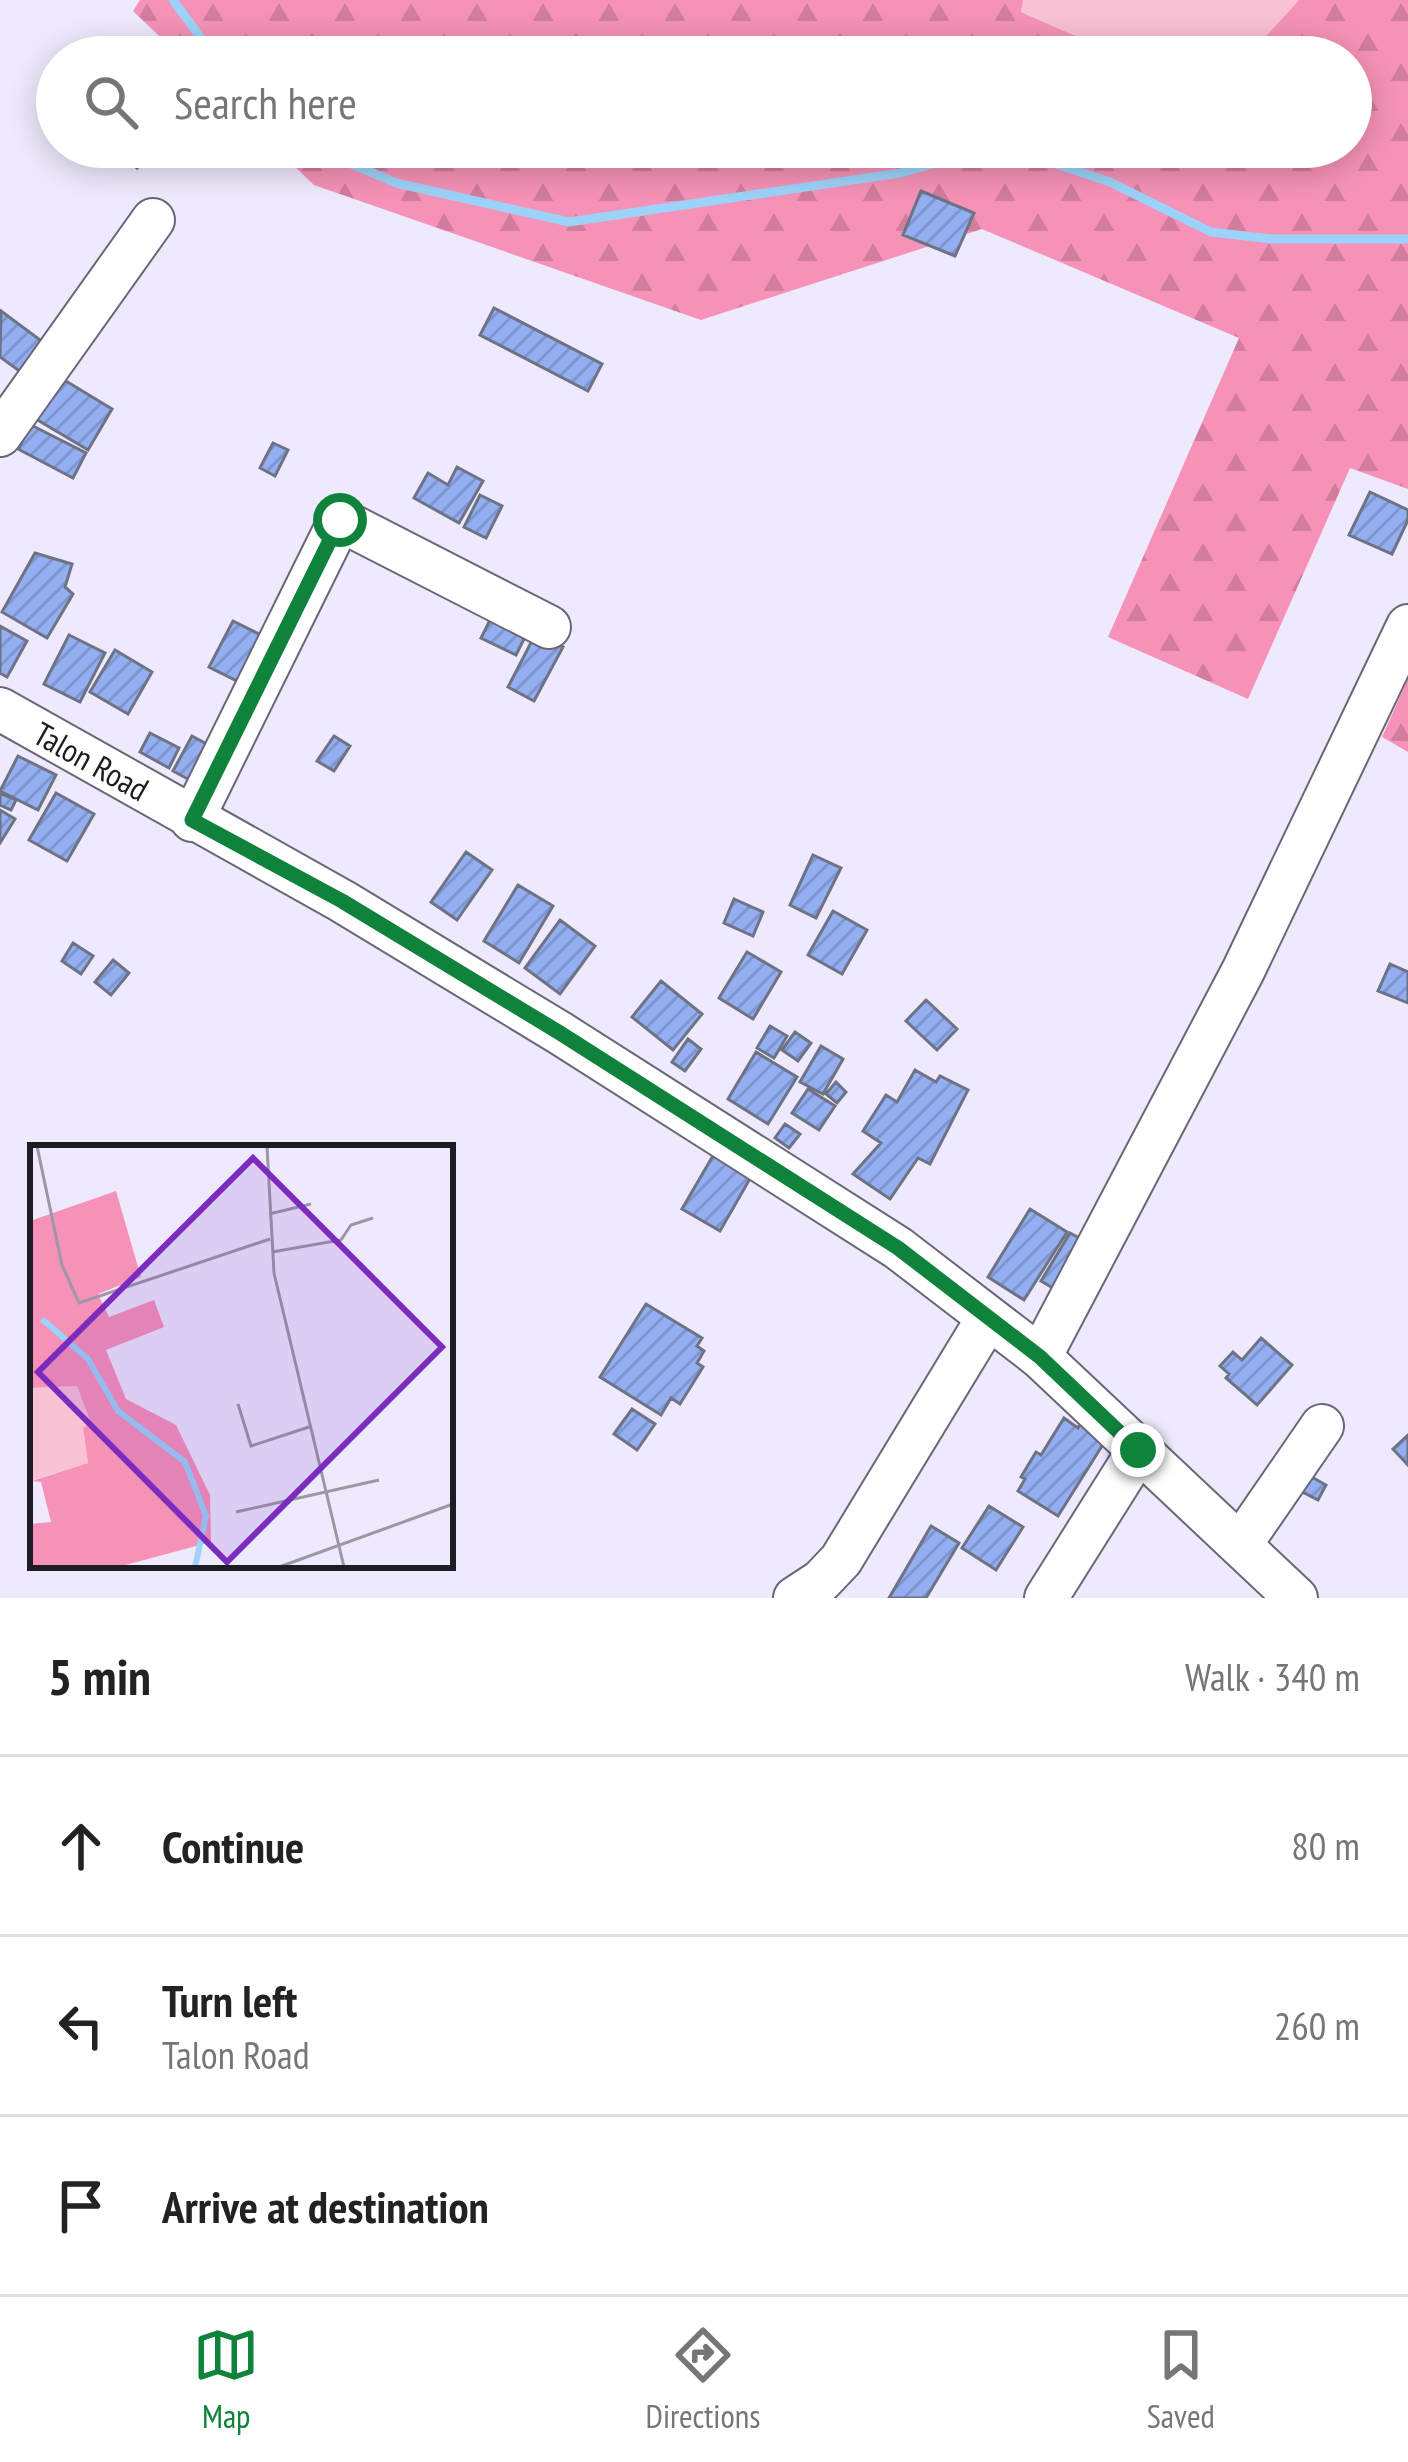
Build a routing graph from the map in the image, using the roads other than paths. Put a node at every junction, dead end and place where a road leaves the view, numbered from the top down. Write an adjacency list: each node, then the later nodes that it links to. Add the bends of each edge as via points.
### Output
1 (153, 220): 2 (street)
2 (0, 435)
3 (1408, 626): 8 (street, via 1244,971)
4 (549, 627): 6 (street, via 340,520)
5 (0, 709): 6 (street, Talon Road)
6 (192, 820): 7 (street, Talon Road, via 560,1033 898,1248)
7 (988, 1318): 8 (street, Talon Road); 12 (street, via 841,1560)
8 (1040, 1357): 10 (street, Talon Road)
9 (1322, 1426): 11 (street)
10 (1138, 1450): 11 (street, Talon Road); 13 (street)
11 (1240, 1545): 14 (street, Talon Road)
12 (795, 1598)
13 (1046, 1598)
14 (1296, 1598)

